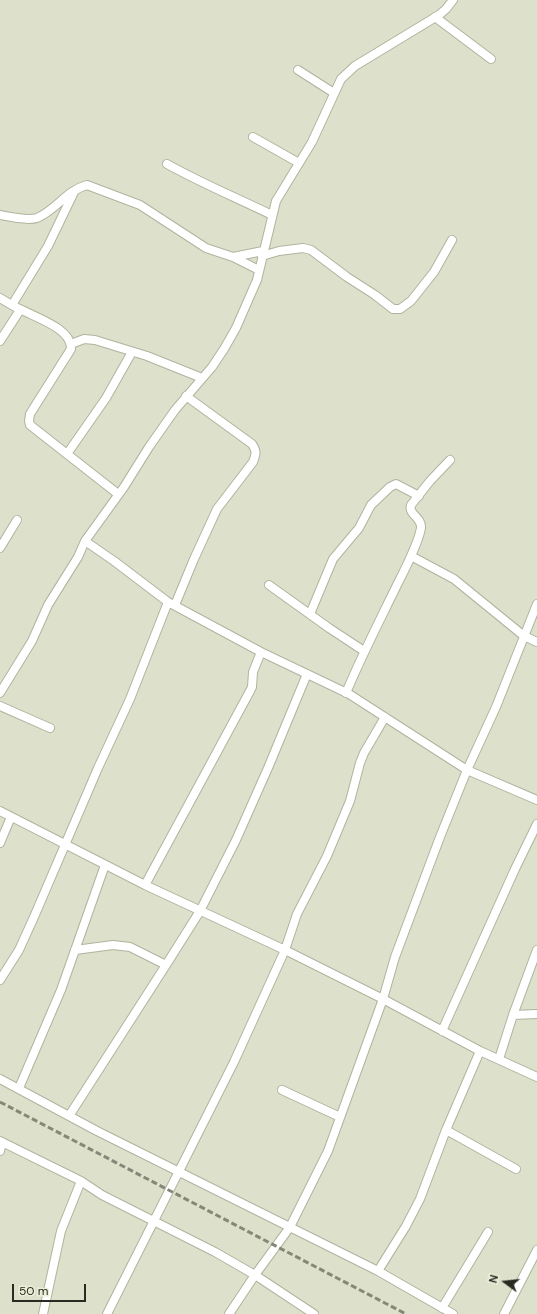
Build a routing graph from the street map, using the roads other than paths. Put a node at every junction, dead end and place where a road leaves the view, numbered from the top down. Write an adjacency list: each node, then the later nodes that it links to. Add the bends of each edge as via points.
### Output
1 (453, 0): 2 (street)
2 (435, 17): 3 (street); 5 (street, via 355,66 342,79)
3 (491, 60)
4 (298, 70): 5 (street)
5 (334, 93): 7 (street, via 320,127)
6 (253, 137): 7 (street)
7 (299, 163): 11 (street, via 276,201)
8 (167, 164): 11 (street)
9 (75, 189): 10 (street, via 36,218); 14 (street, via 87,185 140,205 206,248); 17 (street, via 48,246)
10 (0, 215)
11 (272, 215): 13 (street)
12 (452, 240): 13 (street, via 434,272 411,301 400,309 393,309 312,250 302,248)
13 (263, 254): 14 (street); 15 (street)
14 (234, 257): 15 (street)
15 (259, 270): 22 (street, via 236,328 212,367)
16 (0, 298): 17 (street)
17 (12, 305): 18 (street)
18 (20, 310): 19 (street); 20 (street, via 59,329)
19 (0, 341)
20 (71, 344): 21 (street, via 84,339 95,340); 24 (street, via 71,349 28,421)
21 (132, 352): 22 (street); 24 (street, via 106,398)
22 (202, 378): 23 (street)
23 (186, 396): 26 (street); 33 (street, via 252,444 256,455 217,509)
24 (68, 454): 26 (street)
25 (450, 460): 27 (street)
26 (118, 494): 29 (street)
27 (418, 496): 31 (street, via 410,508 421,527); 35 (street, via 396,484 371,505 358,528 333,559)
28 (17, 520): 30 (street)
29 (85, 541): 33 (street); 41 (street, via 48,605 32,641)
30 (0, 548)
31 (411, 556): 36 (street, via 454,579); 38 (street)
32 (269, 585): 35 (street)
33 (171, 604): 39 (street); 52 (street)
34 (537, 604): 36 (street)
35 (310, 614): 38 (street)
36 (524, 636): 37 (street); 46 (street, via 496,707)
37 (537, 642)
38 (364, 651): 42 (street)
39 (261, 652): 40 (street); 54 (street, via 253,672 250,692)
40 (307, 674): 42 (street); 55 (street, via 236,840)
41 (0, 693)
42 (346, 693): 44 (street)
43 (0, 706): 45 (street)
44 (385, 717): 46 (street); 57 (street, via 364,752 350,801 327,856 297,914)
45 (50, 728)
46 (467, 770): 47 (street); 61 (street, via 395,957)
47 (537, 800)
48 (0, 811): 49 (street)
49 (11, 817): 51 (street); 52 (street)
50 (537, 824): 64 (street)
51 (0, 843)
52 (66, 844): 53 (street); 60 (street, via 19,950)
53 (105, 865): 54 (street); 56 (street)
54 (145, 885): 55 (street)
55 (200, 911): 57 (street); 59 (street)
56 (75, 950): 59 (street, via 113,945 130,947); 69 (street)
57 (285, 950): 61 (street); 77 (street, via 234,1062)
58 (537, 950): 63 (street)
59 (166, 966): 71 (street)
60 (0, 980)
61 (383, 999): 64 (street); 72 (street)
62 (537, 1014): 63 (street)
63 (513, 1015): 66 (street)
64 (442, 1031): 65 (street)
65 (480, 1051): 66 (street); 73 (street)
66 (499, 1059): 67 (street)
67 (537, 1077)
68 (0, 1079): 69 (street)
69 (18, 1088): 71 (street)
70 (282, 1090): 72 (street)
71 (69, 1116): 77 (street)
72 (340, 1117): 80 (street, via 328,1151)
73 (446, 1130): 76 (street); 83 (street, via 420,1199)
74 (1, 1141): 75 (street); 78 (street)
75 (0, 1151)
76 (516, 1169)
77 (179, 1172): 79 (street); 80 (street)
78 (81, 1181): 79 (street, via 102,1195); 86 (street, via 61,1231)
79 (153, 1221): 84 (street); 87 (street)
80 (290, 1227): 83 (street); 84 (street)
81 (488, 1232): 85 (street)
82 (537, 1250): 91 (street)
83 (378, 1271): 85 (street)
84 (255, 1275): 88 (street); 89 (street)
85 (442, 1308): 90 (street)
86 (43, 1314)
87 (107, 1314)
88 (229, 1314)
89 (314, 1314)
90 (453, 1314)
91 (504, 1314)

